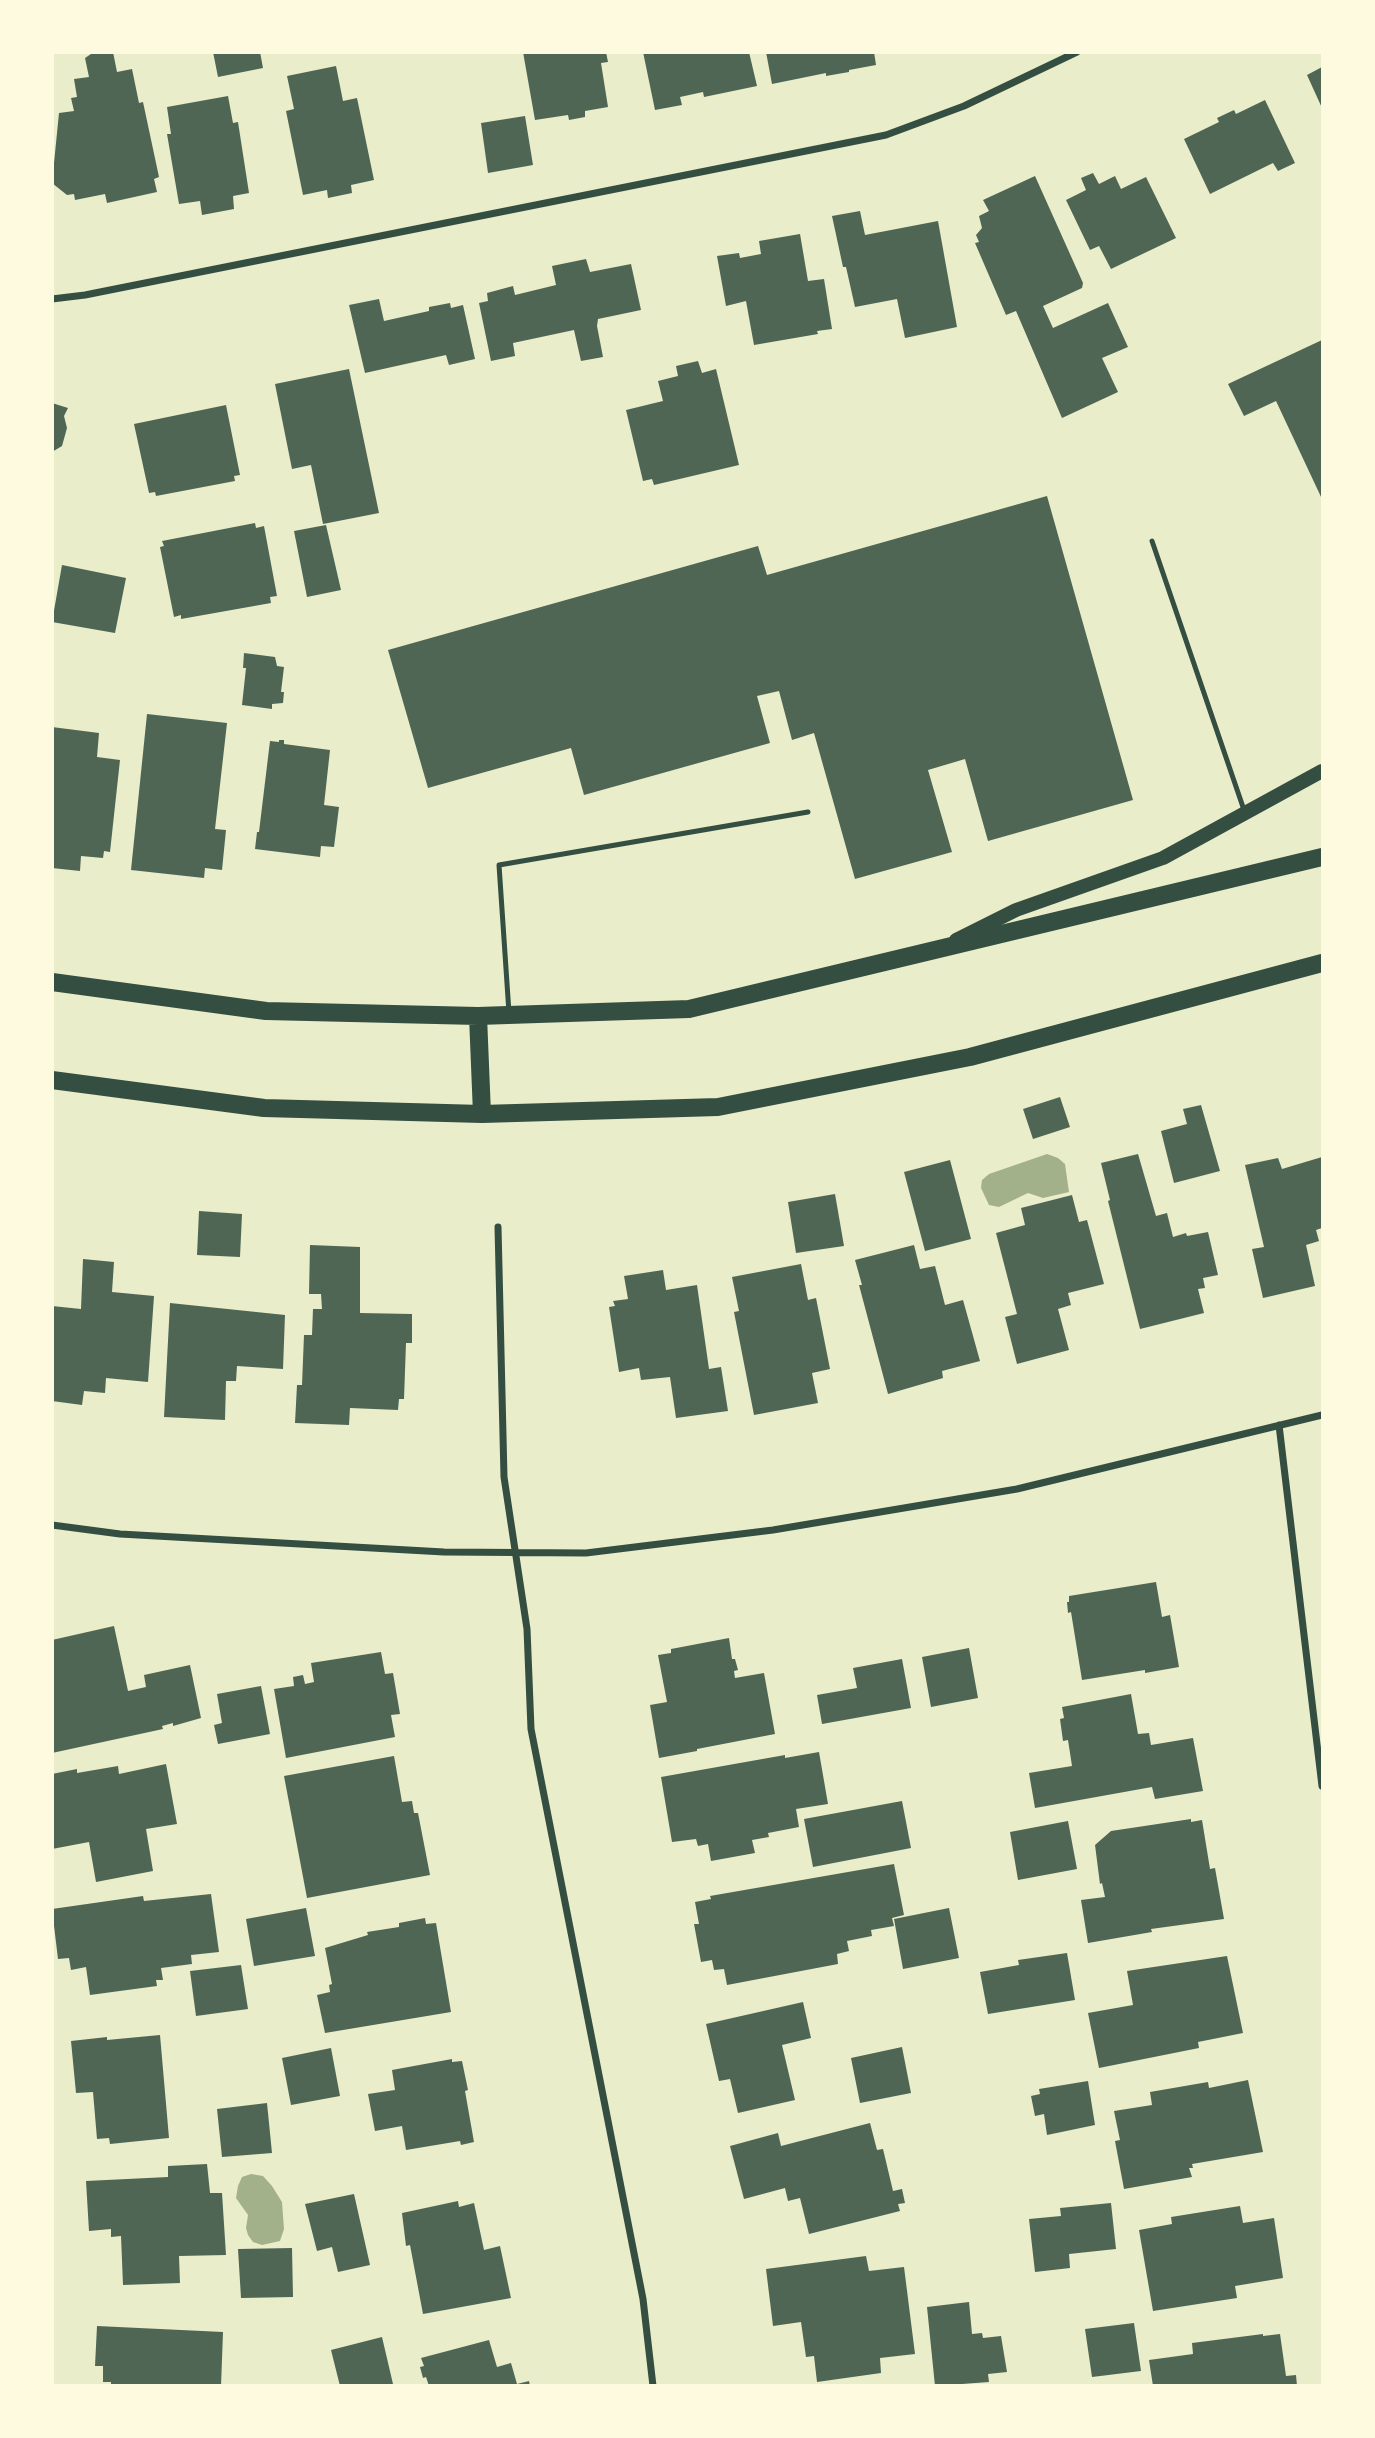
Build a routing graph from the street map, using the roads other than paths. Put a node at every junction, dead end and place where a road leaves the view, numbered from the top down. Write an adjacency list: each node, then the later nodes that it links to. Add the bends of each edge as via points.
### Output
1 (1077, 52): 2 (street, via 964,106 886,135)
2 (52, 299)
3 (1152, 541): 6 (lane)
4 (1322, 771): 6 (main road)
5 (808, 812): 11 (lane, via 499,865)
6 (1245, 813): 8 (main road, via 1163,858 1016,910)
7 (1322, 857): 8 (main road)
8 (937, 950): 11 (main road, via 689,1010)
9 (1322, 963): 14 (main road, via 970,1057 718,1107)
10 (52, 982): 12 (main road, via 266,1011)
11 (509, 1016): 12 (main road)
12 (478, 1017): 14 (main road)
13 (52, 1080): 14 (main road, via 264,1108)
14 (482, 1114)
15 (498, 1227): 19 (street, via 504,1477)
16 (1322, 1415): 17 (street)
17 (1279, 1425): 19 (street, via 1017,1489 787,1528 586,1553); 20 (street)
18 (52, 1525): 19 (street, via 134,1535)
19 (516, 1553): 21 (street, via 527,1629 531,1730 643,2299)
20 (1322, 1786)
21 (653, 2385)

